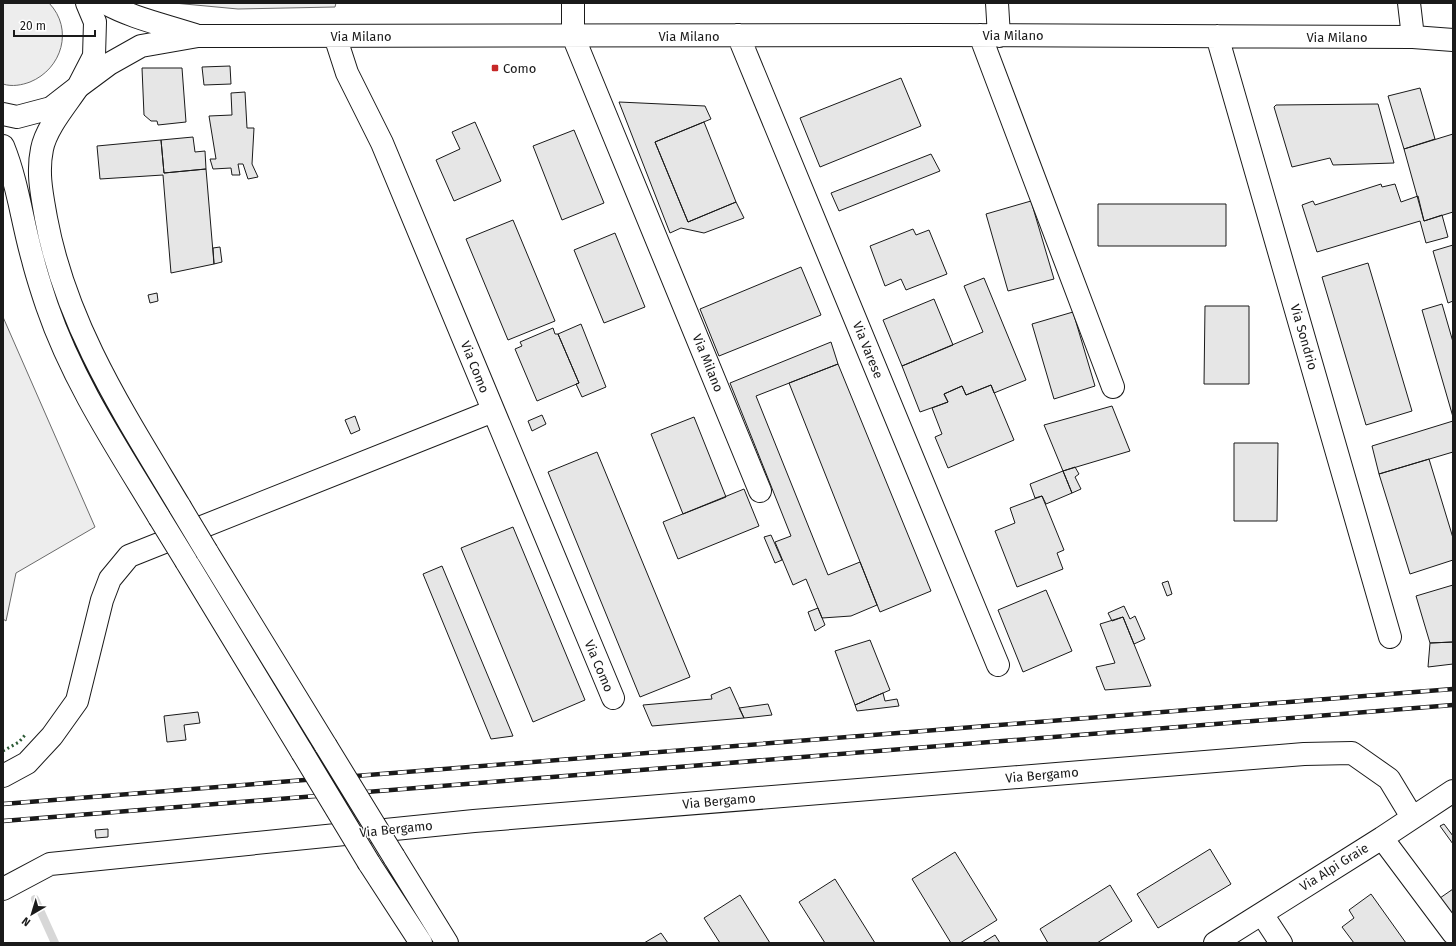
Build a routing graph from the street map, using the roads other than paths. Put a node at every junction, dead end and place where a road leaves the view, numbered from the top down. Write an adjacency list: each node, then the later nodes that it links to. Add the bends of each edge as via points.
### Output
1 (87, 3): 14 (street, Via Milano, via 95,22 94,56)
2 (105, 3): 8 (street, Via Milano)
3 (573, 3): 10 (street)
4 (997, 3): 7 (street)
5 (1409, 3): 12 (street)
6 (738, 35): 7 (street, Via Milano); 10 (street, Via Milano); 21 (street, Via Varese)
7 (990, 35): 11 (street, Via Milano); 17 (street)
8 (198, 36): 9 (street, Via Milano); 14 (street, Via Milano, via 141,46 109,64)
9 (335, 36): 10 (street, Via Milano); 18 (street, Via Como, via 346,73 382,143)
10 (573, 36): 19 (street, Via Milano)
11 (1217, 36): 12 (street, Via Milano); 20 (street, Via Sondrio)
12 (1413, 37): 13 (street, Via Milano)
13 (1453, 40)
14 (78, 87): 15 (street, Via Milano, via 51,108 17,117); 31 (street, bridge, via 47,134 40,162 40,184 51,242 82,333 107,384 180,507)
15 (3, 114)
16 (3, 146): 30 (street, bridge, via 17,188 33,260 48,307 64,350 86,394 369,863)
17 (1113, 387)
18 (493, 411): 22 (street, Via Como); 23 (street, via 128,556 110,579 102,600 77,701 52,736 27,763)
19 (760, 491)
20 (1390, 637)
21 (998, 665)
22 (613, 698)
23 (3, 776)
24 (1453, 791): 25 (street, Via Alpi Graie)
25 (1412, 817): 26 (street, Via Alpi Graie); 27 (street, Via Bergamo, via 1389,779 1352,753 1304,754 482,820 50,864)
26 (1382, 838): 28 (street, Via Alpi Graie); 29 (street)
27 (3, 889)
28 (1262, 914): 32 (street, Via Alpi Graie); 33 (street)
29 (1453, 933)
30 (421, 943)
31 (447, 943)
32 (1215, 943)
33 (1281, 943)

